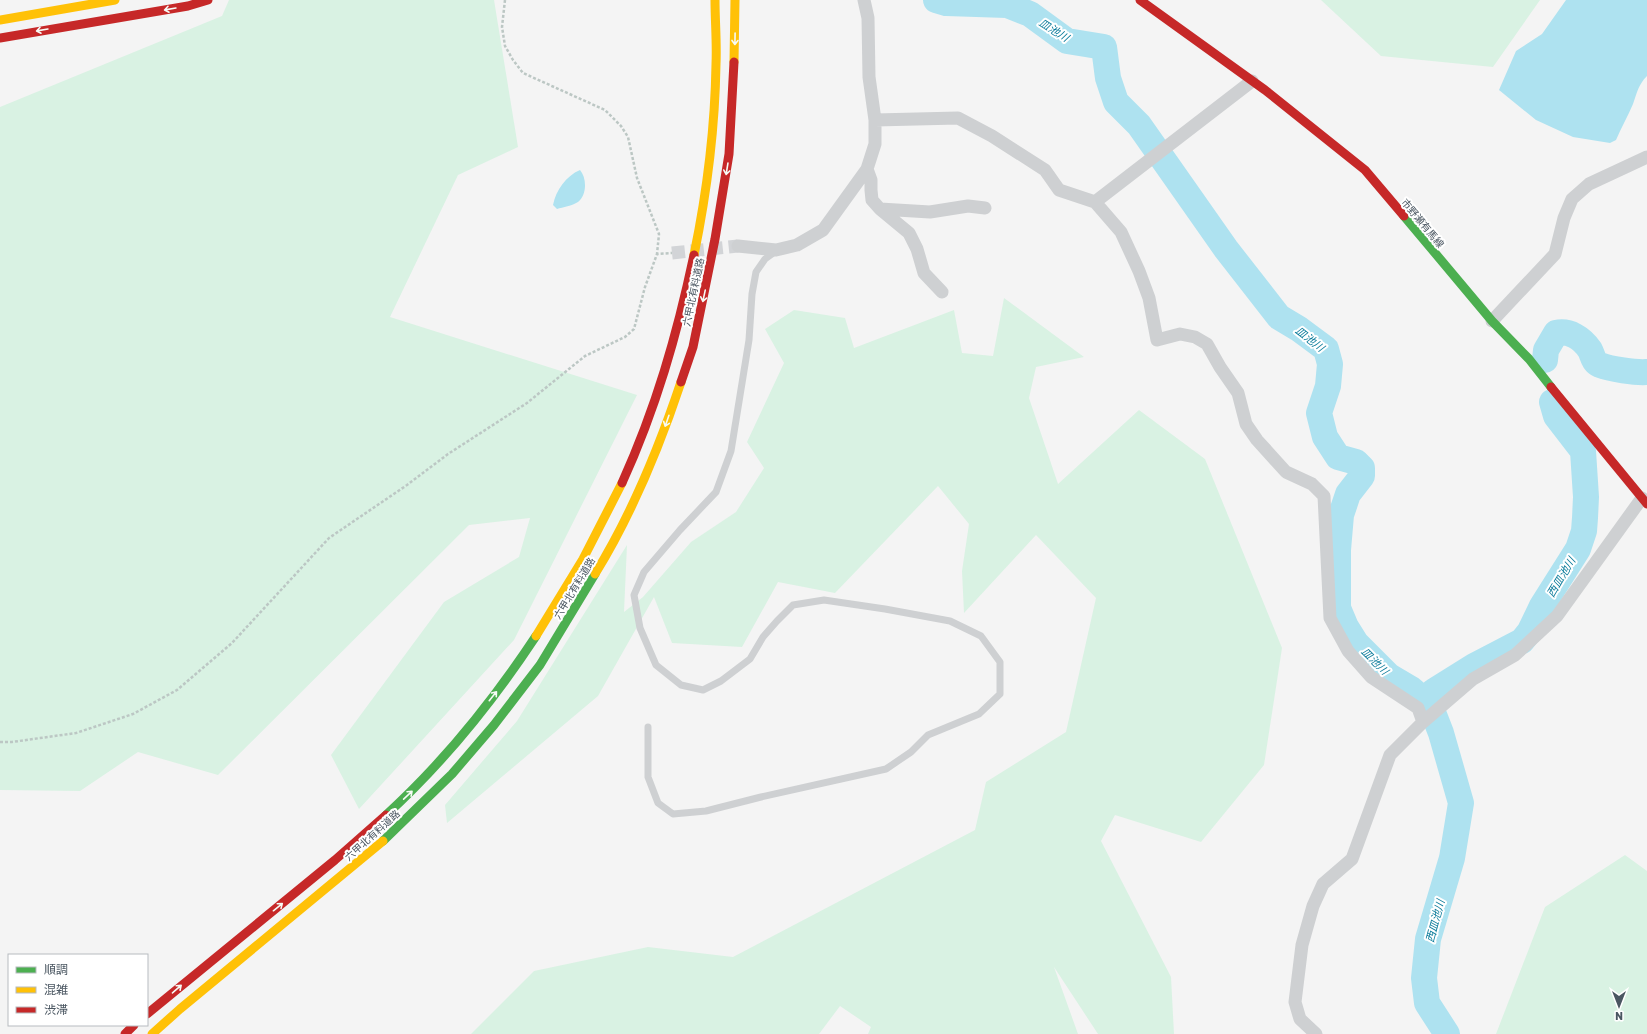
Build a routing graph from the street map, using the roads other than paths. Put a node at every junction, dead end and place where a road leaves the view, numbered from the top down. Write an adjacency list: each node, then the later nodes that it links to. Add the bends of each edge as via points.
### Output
1 (115, 0): 7 (main road)
2 (208, 0): 8 (main road, one-way to 8, via 188,6)
3 (715, 0): 23 (main road, 六甲北有料道路, one-way to 3, via 352,847 412,790 453,746 508,678 550,616 589,550 616,497 656,401 686,301 705,198 712,136 716,71)
4 (735, 0): 26 (main road, 六甲北有料道路, one-way to 26, via 734,88 729,154 715,240 693,347 664,432 635,499 601,565 540,665 452,774 374,850)
5 (864, 0): 10 (street, via 868,18 869,77)
6 (1140, 0): 9 (main road, 市野瀬有馬線)
7 (0, 20)
8 (0, 38)
9 (1252, 80): 13 (street); 19 (main road, 市野瀬有馬線, via 1364,170)
10 (876, 120): 12 (street, via 876,144); 13 (street, via 958,118 1045,170 1059,190)
11 (1647, 158): 19 (street, via 1589,184 1572,199 1564,218 1555,254)
12 (867, 169): 15 (street, via 871,180 872,200); 17 (street, via 823,230 797,245)
13 (1095, 202): 21 (street, via 1121,232 1139,271 1149,298 1157,340 1180,334 1195,337 1207,344 1238,393 1246,424 1257,440 1286,472 1312,484 1324,496 1330,618 1338,636 1352,657 1371,677 1418,708)
14 (985, 208): 15 (street, via 968,206 930,212)
15 (880, 209): 18 (street, via 910,233 924,274)
16 (738, 246): 17 (street)
17 (776, 250): 22 (lane, via 765,259 756,272 749,340 731,451 716,492 644,572 634,595 640,628 656,665 681,685 703,690 722,681 750,659 768,632 793,606 824,600 950,621 981,636 1000,662 1000,694 979,714 928,735 911,752 886,769 706,811 673,814 658,803 648,777)
18 (942, 292)
19 (1492, 321): 20 (main road, 市野瀬有馬線, via 1529,359)
20 (1645, 501): 21 (street, via 1557,616 1515,655 1473,679)
21 (1425, 720): 27 (street, via 1390,755 1352,859 1323,884 1313,906 1302,945 1295,1002 1300,1019)
22 (648, 727)
23 (148, 1013)
24 (133, 1026): 25 (main road)
25 (125, 1034)
26 (152, 1034)
27 (1316, 1034)

